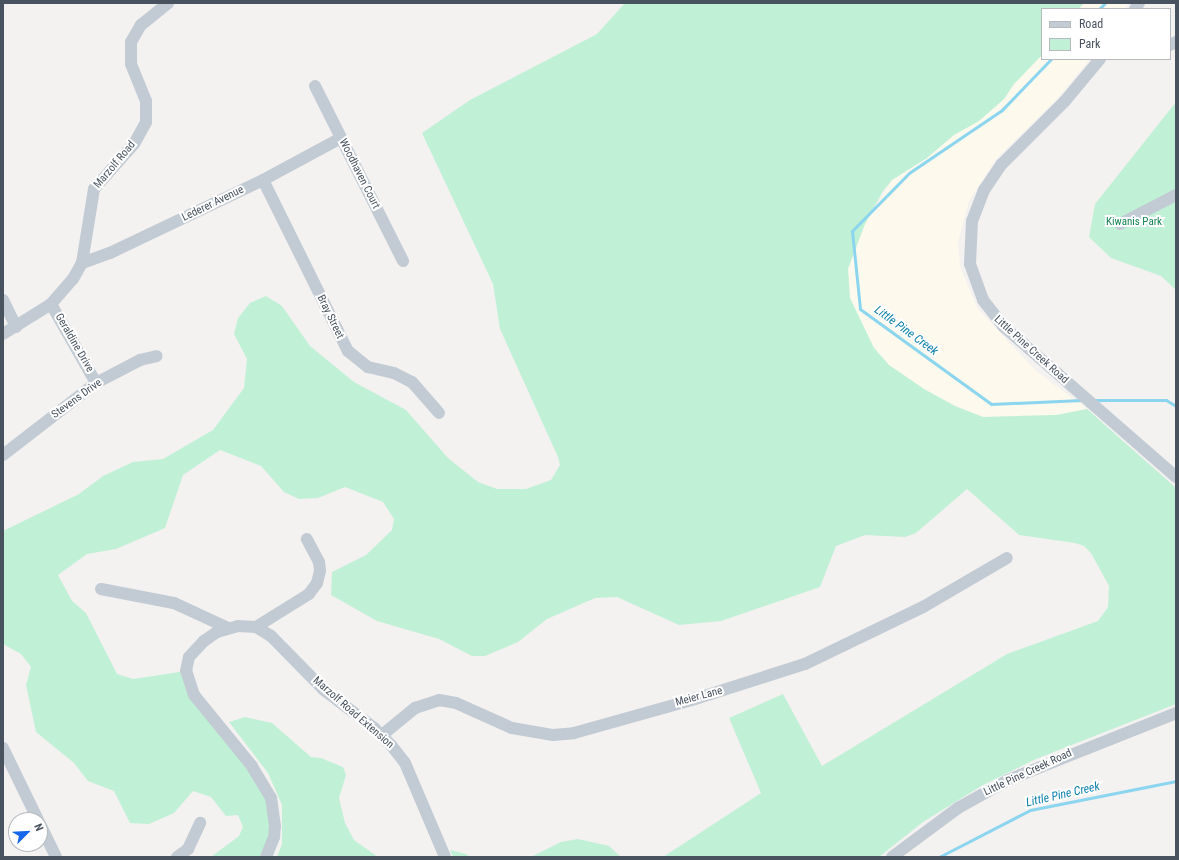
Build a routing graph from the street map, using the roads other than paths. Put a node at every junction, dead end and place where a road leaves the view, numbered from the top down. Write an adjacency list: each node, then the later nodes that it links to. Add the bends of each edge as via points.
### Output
1 (168, 3): 9 (street, Marzolf Road, via 141,25 131,42 131,64 146,101 146,122 134,144 94,189)
2 (1099, 60): 18 (street, Little Pine Creek Road, via 1065,101 1015,150 991,179 977,205 969,238 973,275 990,310 1018,340)
3 (315, 86): 4 (street, Woodhaven Court)
4 (341, 138): 5 (street, Lederer Avenue); 8 (street, Woodhaven Court)
5 (262, 180): 9 (street, Lederer Avenue); 16 (street, Bray Street, via 348,351 368,367 394,373 412,382)
6 (1176, 195): 7 (street)
7 (1120, 224)
8 (403, 261)
9 (82, 264): 11 (street, Marzolf Road, via 73,279)
10 (3, 300): 12 (street)
11 (51, 304): 12 (street, Marzolf Road); 15 (street, Geraldine Drive)
12 (16, 327): 13 (street, Marzolf Road)
13 (3, 334)
14 (157, 356): 15 (street, Stevens Drive, via 140,360)
15 (96, 383): 17 (street, Stevens Drive)
16 (439, 413)
17 (3, 455)
18 (1176, 476)
19 (307, 539): 22 (street, via 319,562 317,583 309,594)
20 (1007, 558): 25 (street, Meier Lane, via 924,607 805,664 702,697 574,733 553,735 512,728 456,703 440,700 416,708)
21 (101, 589): 23 (street, via 174,602)
22 (256, 627): 23 (street); 25 (street, Marzolf Road Extension, via 271,636 324,690)
23 (228, 628): 32 (street, via 194,649 187,664 187,678 194,695 252,766 271,798 275,826 274,837)
24 (1176, 713): 34 (street, Little Pine Creek Road, via 1008,780 958,808)
25 (382, 735): 33 (street, Marzolf Road Extension, via 405,763)
26 (3, 748): 27 (street)
27 (34, 812)
28 (200, 823): 31 (street, via 188,849)
29 (48, 840): 30 (street)
30 (56, 857)
31 (177, 857)
32 (266, 857)
33 (445, 857)
34 (892, 857)

